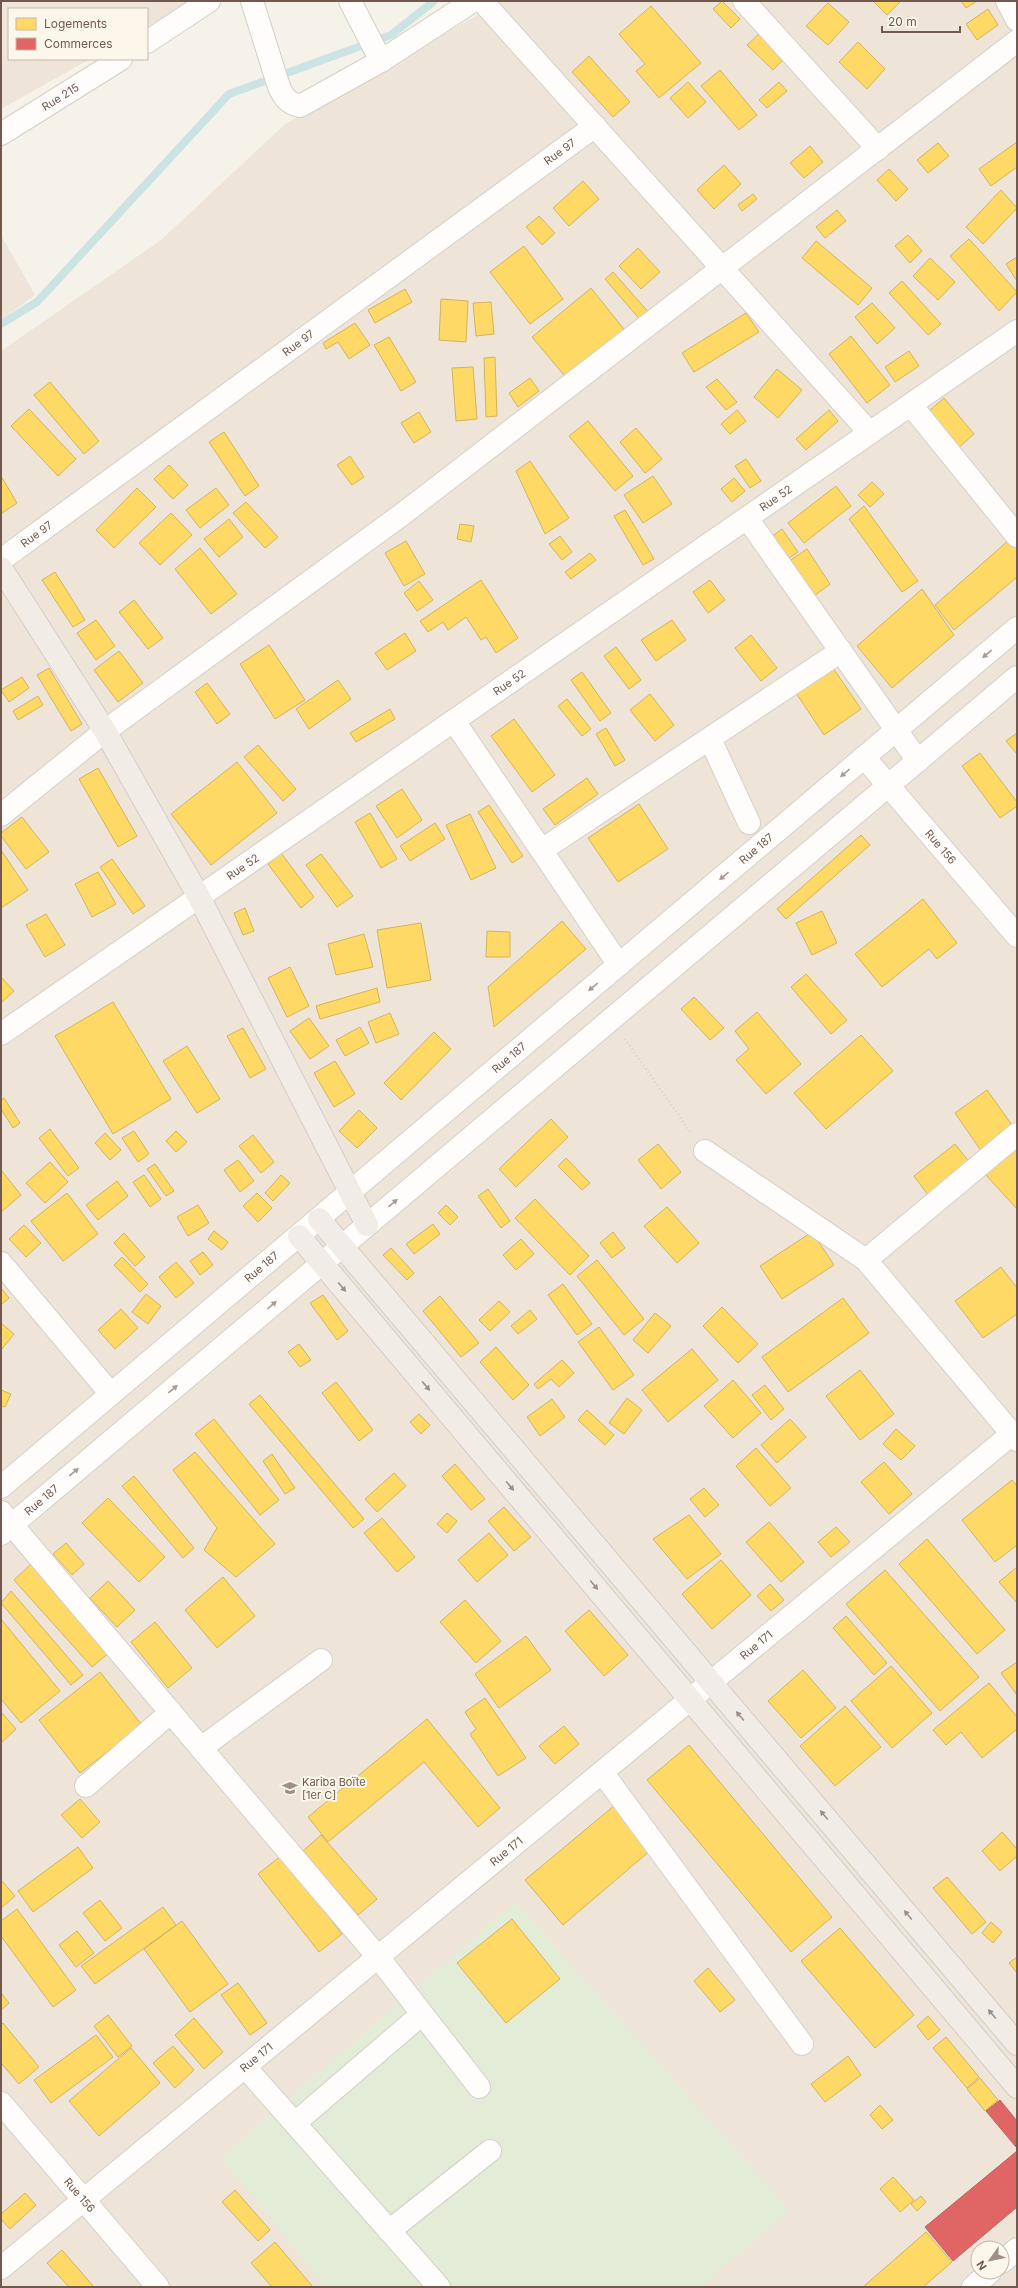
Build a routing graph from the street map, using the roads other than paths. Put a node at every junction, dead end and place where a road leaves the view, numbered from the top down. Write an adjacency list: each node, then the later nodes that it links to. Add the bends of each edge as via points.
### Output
1 (209, 1): 9 (street)
2 (252, 1): 11 (street, via 280,87 285,98 292,104 300,106)
3 (350, 1): 11 (street)
4 (473, 1): 11 (street)
5 (482, 1): 13 (street)
6 (744, 1): 15 (street)
7 (1007, 1): 8 (street)
8 (1017, 20)
9 (148, 41)
10 (1017, 41): 15 (street)
11 (379, 56)
12 (119, 60): 14 (street, Rue 215)
13 (595, 126): 16 (street); 22 (street, Rue 97)
14 (1, 134)
15 (878, 149): 16 (street)
16 (722, 269): 19 (street); 28 (street, via 404,513)
17 (1017, 331): 18 (street, Rue 52)
18 (911, 405): 19 (street, Rue 52); 21 (street)
19 (870, 433): 20 (street, Rue 52)
20 (746, 518): 25 (street); 27 (street, Rue 52)
21 (1017, 536)
22 (1, 560)
23 (1, 568): 28 (main road)
24 (1017, 628): 29 (street, Rue 187, one-way to 29)
25 (841, 652): 29 (street); 30 (street)
26 (1017, 677): 32 (street, Rue 187)
27 (454, 721): 36 (street); 37 (street, Rue 52)
28 (105, 730): 34 (street); 37 (main road)
29 (897, 731): 31 (street, Rue 187); 32 (street)
30 (710, 738): 35 (street); 36 (street)
31 (864, 757): 33 (street, Rue 156); 39 (street, Rue 187, one-way to 39)
32 (918, 760): 33 (street, Rue 187)
33 (888, 786): 38 (street, Rue 156); 45 (street, Rue 187, one-way to 33)
34 (1, 815)
35 (749, 823)
36 (542, 850): 39 (street)
37 (199, 897): 40 (street, Rue 52); 43 (main road)
38 (1017, 936)
39 (619, 965): 43 (street, Rue 187, one-way to 43)
40 (1, 1034)
41 (1017, 1134): 48 (street)
42 (705, 1151): 48 (street)
43 (350, 1192): 44 (street, Rue 187); 45 (main road)
44 (319, 1219): 46 (street, Rue 187); 47 (main road)
45 (367, 1225): 47 (street, Rue 187)
46 (299, 1236): 50 (main road); 51 (street, Rue 187)
47 (342, 1246): 50 (street, Rue 187); 56 (main road)
48 (866, 1260): 52 (street)
49 (1, 1263): 51 (street)
50 (322, 1263): 54 (street, Rue 187, one-way to 50); 57 (main road, one-way to 57)
51 (111, 1394): 53 (street, Rue 187)
52 (1014, 1437): 56 (street, Rue 171)
53 (1, 1487)
54 (5, 1523): 58 (street)
55 (321, 1660): 59 (street)
56 (711, 1682): 57 (street, Rue 171); 65 (main road, one-way to 56)
57 (690, 1699): 60 (street, Rue 171); 68 (main road)
58 (171, 1712): 59 (street); 61 (street)
59 (201, 1748): 62 (street)
60 (602, 1772): 62 (street, Rue 171); 64 (street)
61 (86, 1786)
62 (378, 1957): 63 (street); 66 (street, Rue 171)
63 (422, 2014): 67 (street); 70 (street)
64 (802, 2044)
65 (1017, 2044)
66 (245, 2067): 70 (street); 72 (street, Rue 171)
67 (479, 2087)
68 (1017, 2087)
69 (1, 2103): 72 (street, Rue 156)
70 (295, 2123): 73 (street)
71 (490, 2151): 73 (street)
72 (84, 2200): 74 (street, Rue 171); 76 (street, Rue 156)
73 (389, 2231): 77 (street)
74 (1, 2268)
75 (981, 2280): 78 (street)
76 (158, 2287)
77 (439, 2287)
78 (973, 2287)

